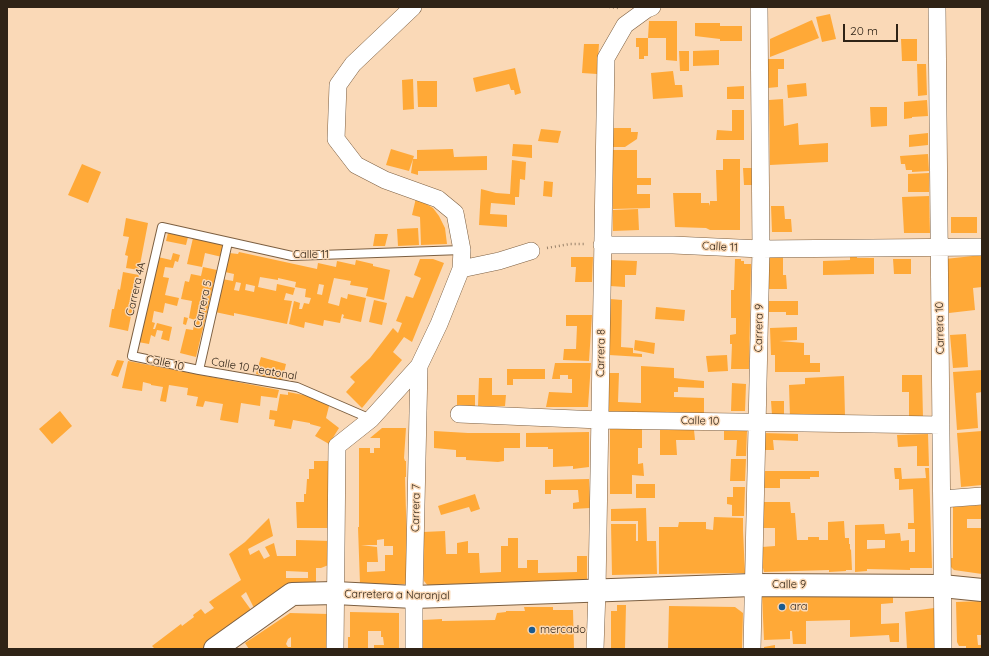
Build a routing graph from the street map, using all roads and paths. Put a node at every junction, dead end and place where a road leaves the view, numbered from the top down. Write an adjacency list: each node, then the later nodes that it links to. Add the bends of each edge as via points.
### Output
1 (413, 7): 11 (street, via 352,64 338,85 336,139 356,165 385,180 438,199 455,213)
2 (652, 7): 7 (street, Carrera 8, via 625,25 606,58)
3 (759, 7): 10 (street, Carrera 9)
4 (937, 7): 9 (street, Carrera 10)
5 (162, 227): 6 (lane, Calle 11); 14 (lane, Carrera 4A)
6 (228, 242): 11 (lane, Calle 11, via 292,256); 16 (lane, Carrera 5)
7 (602, 245): 10 (street, Calle 11, via 673,244); 12 (path, via 570,244); 19 (street, Carrera 8)
8 (982, 247): 9 (street, Calle 11)
9 (939, 248): 10 (street, Calle 11); 21 (street, Carrera 10)
10 (761, 249): 20 (street, Carrera 9)
11 (462, 250): 13 (street)
12 (531, 251): 13 (street)
13 (461, 269): 15 (street)
14 (132, 356): 16 (lane, Calle 10)
15 (419, 366): 18 (street); 29 (street, Carrera 7)
16 (199, 370): 18 (lane, Calle 10 Peatonal, via 297,387)
17 (459, 414): 19 (street, Calle 10)
18 (371, 419): 28 (street, via 338,446)
19 (600, 420): 20 (street, Calle 10); 26 (street, Carrera 8)
20 (757, 422): 21 (street, Calle 10); 24 (street, Carrera 9)
21 (941, 425): 23 (street, Carrera 10)
22 (982, 496): 23 (street)
23 (942, 499): 25 (street, Carrera 10)
24 (753, 585): 25 (street, Calle 9); 26 (street, Calle 9); 34 (street, Carrera 9)
25 (942, 586): 27 (street, Calle 9); 35 (street, Carrera 10)
26 (597, 590): 29 (street, Carretera a Naranjal); 33 (street, Carrera 8)
27 (982, 590)
28 (335, 593): 29 (street, Carretera a Naranjal); 30 (street, Carretera a Naranjal, via 292,594); 31 (street)
29 (414, 597): 32 (street, Carrera 7)
30 (215, 649)
31 (335, 649)
32 (414, 649)
33 (595, 649)
34 (752, 649)
35 (943, 649)

